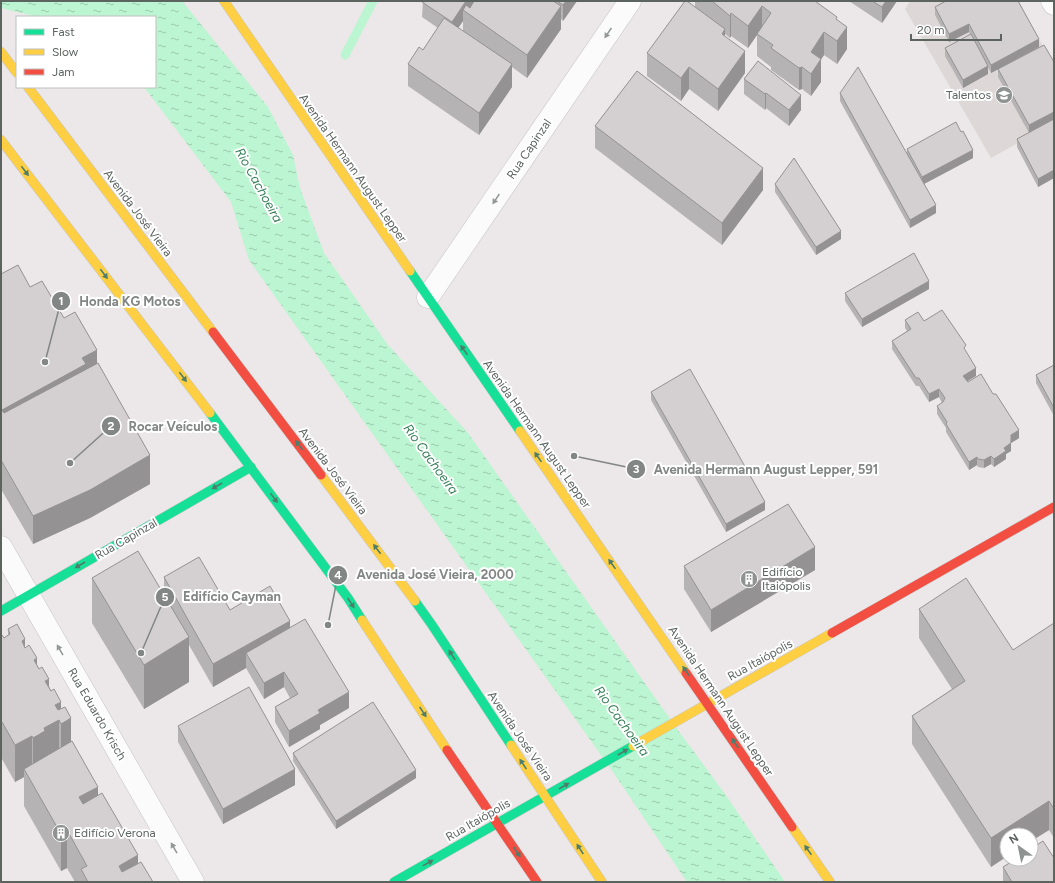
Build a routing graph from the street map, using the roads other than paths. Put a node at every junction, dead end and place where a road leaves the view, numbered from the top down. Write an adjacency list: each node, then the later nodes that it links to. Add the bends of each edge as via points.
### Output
1 (224, 1): 9 (main road, Avenida Hermann August Lepper)
2 (630, 1): 9 (street, Rua Capinzal, one-way to 9)
3 (1052, 1): 4 (street)
4 (1054, 4)
5 (1, 52): 6 (main road)
6 (16, 72)
7 (29, 88): 16 (main road, Avenida José Vieira, one-way to 7, via 394,572)
8 (1, 140): 10 (main road, one-way to 10)
9 (428, 297): 15 (main road, Avenida Hermann August Lepper, one-way to 9)
10 (251, 467): 13 (main road, Rua Capinzal, one-way to 13); 17 (main road, one-way to 17, via 348,598)
11 (1054, 507): 15 (main road, Rua Itaiópolis)
12 (1, 547): 13 (street, Rua Eduardo Krisch)
13 (29, 595): 14 (main road, Rua Capinzal); 18 (street, Rua Eduardo Krisch, one-way to 13)
14 (1, 611)
15 (708, 703): 16 (main road, Rua Itaiópolis, one-way to 15); 22 (main road, Avenida Hermann August Lepper, one-way to 15)
16 (545, 796): 17 (main road, Rua Itaiópolis); 21 (main road, Avenida José Vieira, one-way to 16)
17 (498, 823): 19 (main road, Rua Itaiópolis, one-way to 17); 20 (main road, one-way to 20)
18 (193, 882)
19 (394, 882)
20 (537, 882)
21 (602, 882)
22 (830, 882)

